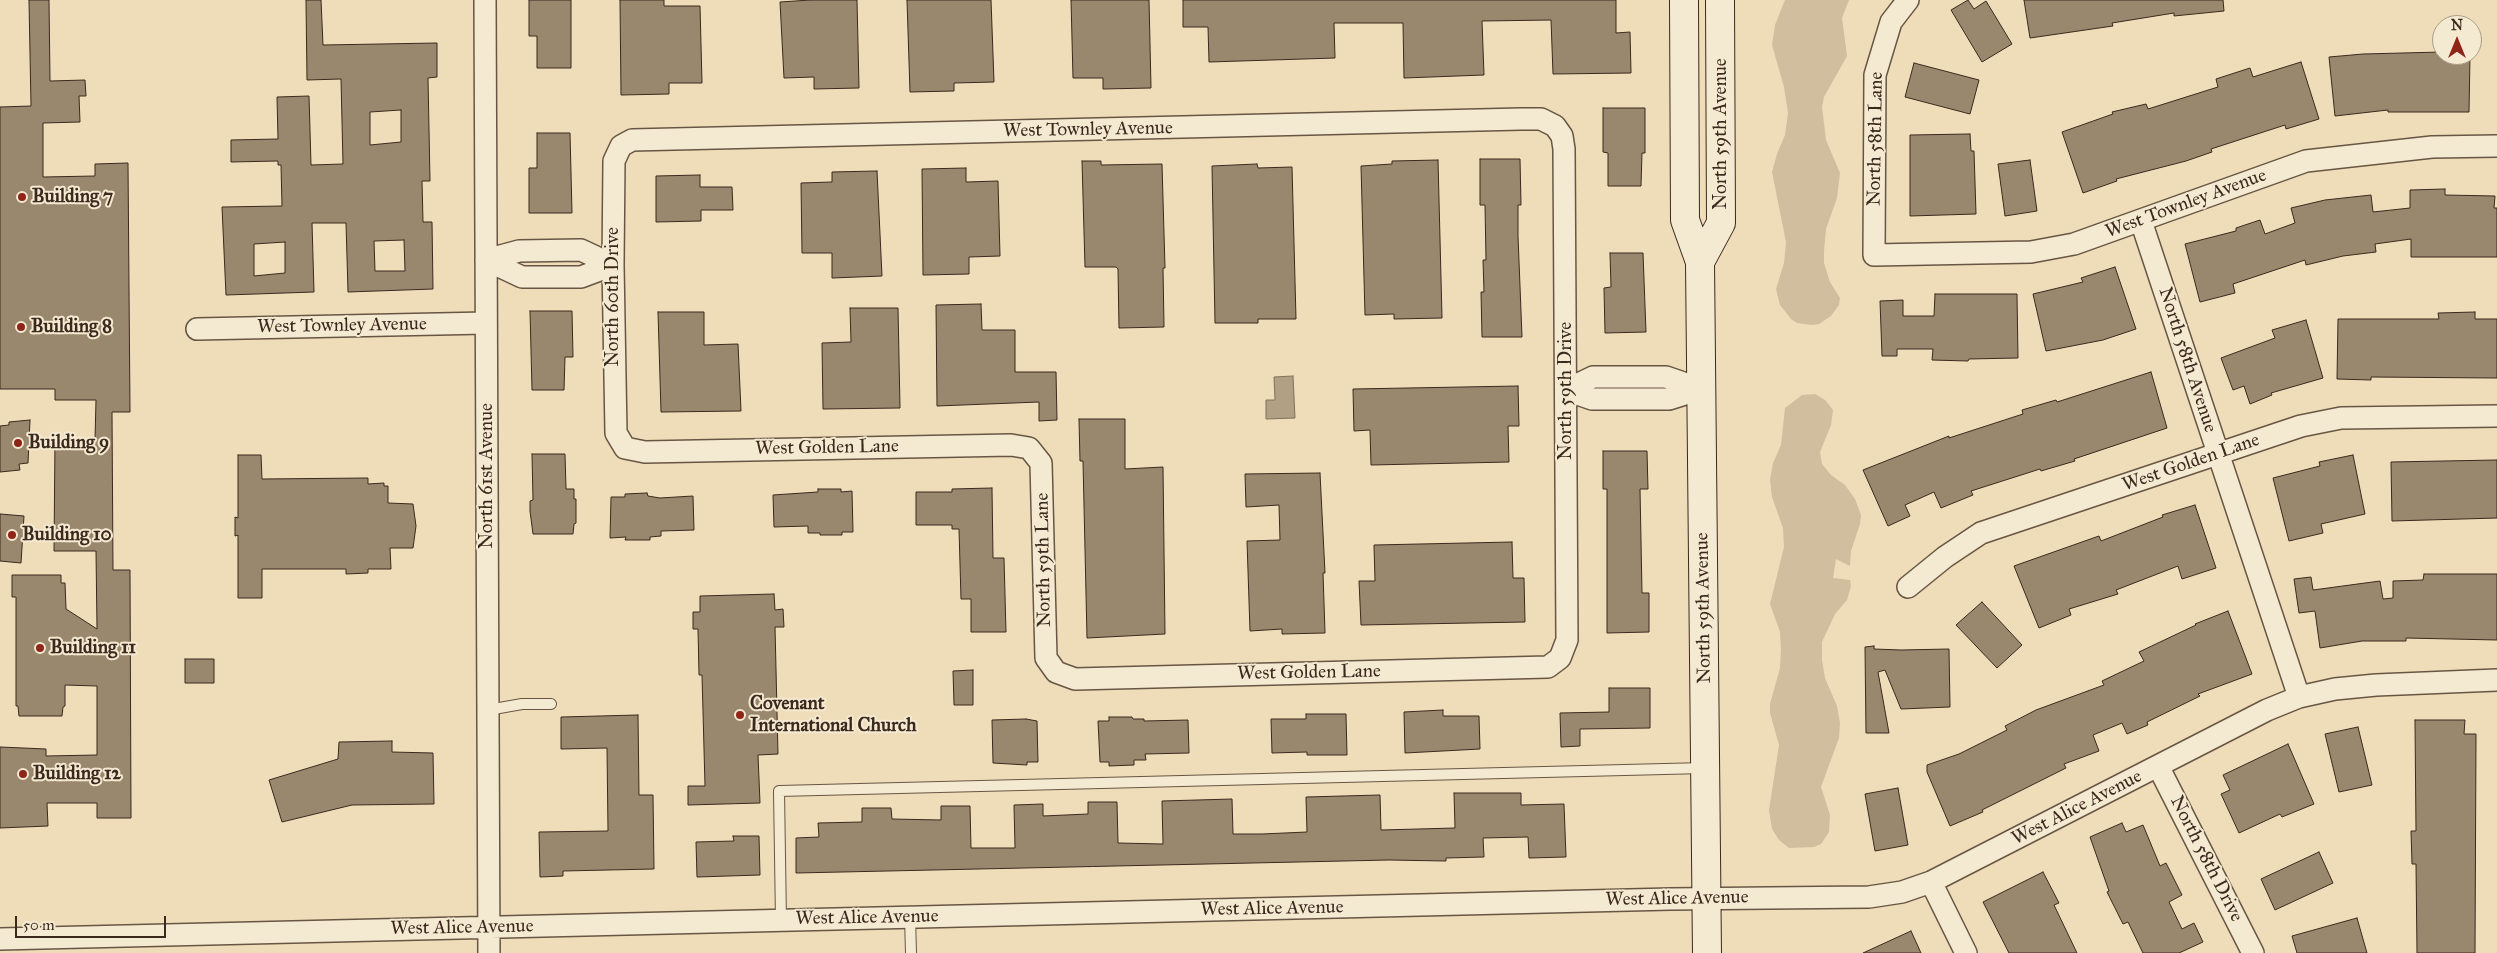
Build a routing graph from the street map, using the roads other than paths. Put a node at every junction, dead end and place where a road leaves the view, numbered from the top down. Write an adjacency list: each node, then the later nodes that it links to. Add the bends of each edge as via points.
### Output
1 (485, 0): 10 (street, North 61st Avenue)
2 (1684, 0): 11 (main road, North 59th Avenue, via 1685,220)
3 (1720, 0): 11 (main road, North 59th Avenue, via 1721,223)
4 (1908, 0): 9 (street, North 58th Lane, via 1891,22 1875,75)
5 (1555, 126): 6 (street, West Townley Avenue, via 1541,119 1520,119 632,140); 16 (street, North 59th Drive, via 1562,136 1564,149)
6 (621, 146): 12 (street, North 60th Drive, via 614,161)
7 (2497, 146): 8 (street, West Townley Avenue, via 2432,147 2306,161)
8 (2141, 221): 9 (street, West Townley Avenue, via 2074,244 2031,252); 20 (street, North 58th Avenue)
9 (1874, 255)
10 (486, 260): 12 (street, via 519,251 581,250); 13 (street, North 61st Avenue)
11 (1700, 262): 15 (main road, North 59th Avenue)
12 (613, 265): 18 (street, North 60th Drive, via 614,418 616,433)
13 (486, 322): 14 (street, West Townley Avenue); 27 (street, North 61st Avenue)
14 (197, 329)
15 (1702, 389): 16 (street, via 1666,377 1593,377); 29 (main road, North 59th Avenue)
16 (1566, 390): 22 (street, North 59th Drive, via 1567,640)
17 (2497, 416): 20 (street, West Golden Lane, via 2341,418 2301,426)
18 (625, 448): 19 (street, West Golden Lane, via 644,452 1011,444)
19 (1030, 448): 23 (street, North 59th Lane, via 1041,463 1046,658)
20 (2218, 455): 21 (street, West Golden Lane, via 1981,533); 25 (street, North 58th Avenue)
21 (1908, 587)
22 (1560, 658): 23 (street, West Golden Lane, via 1548,667 1520,669 1075,678)
23 (1056, 672)
24 (2497, 680): 25 (street, West Alice Avenue, via 2376,685)
25 (2299, 697): 28 (street, West Alice Avenue)
26 (551, 704): 27 (lane, via 522,704)
27 (488, 710): 34 (street, North 61st Avenue)
28 (2158, 766): 30 (street, West Alice Avenue); 40 (street, North 58th Drive)
29 (1706, 768): 31 (main road, North 59th Avenue); 33 (lane, via 779,792)
30 (1931, 882): 31 (street, West Alice Avenue, via 1902,892 1869,897); 39 (street)
31 (1706, 898): 32 (street, West Alice Avenue); 38 (main road, North 59th Avenue)
32 (910, 917): 33 (street, West Alice Avenue); 37 (lane)
33 (781, 920): 34 (street, West Alice Avenue)
34 (488, 928): 35 (street, West Alice Avenue); 36 (street, North 61st Avenue)
35 (0, 939)
36 (489, 953)
37 (910, 953)
38 (1706, 953)
39 (1966, 953)
40 (2253, 953)

